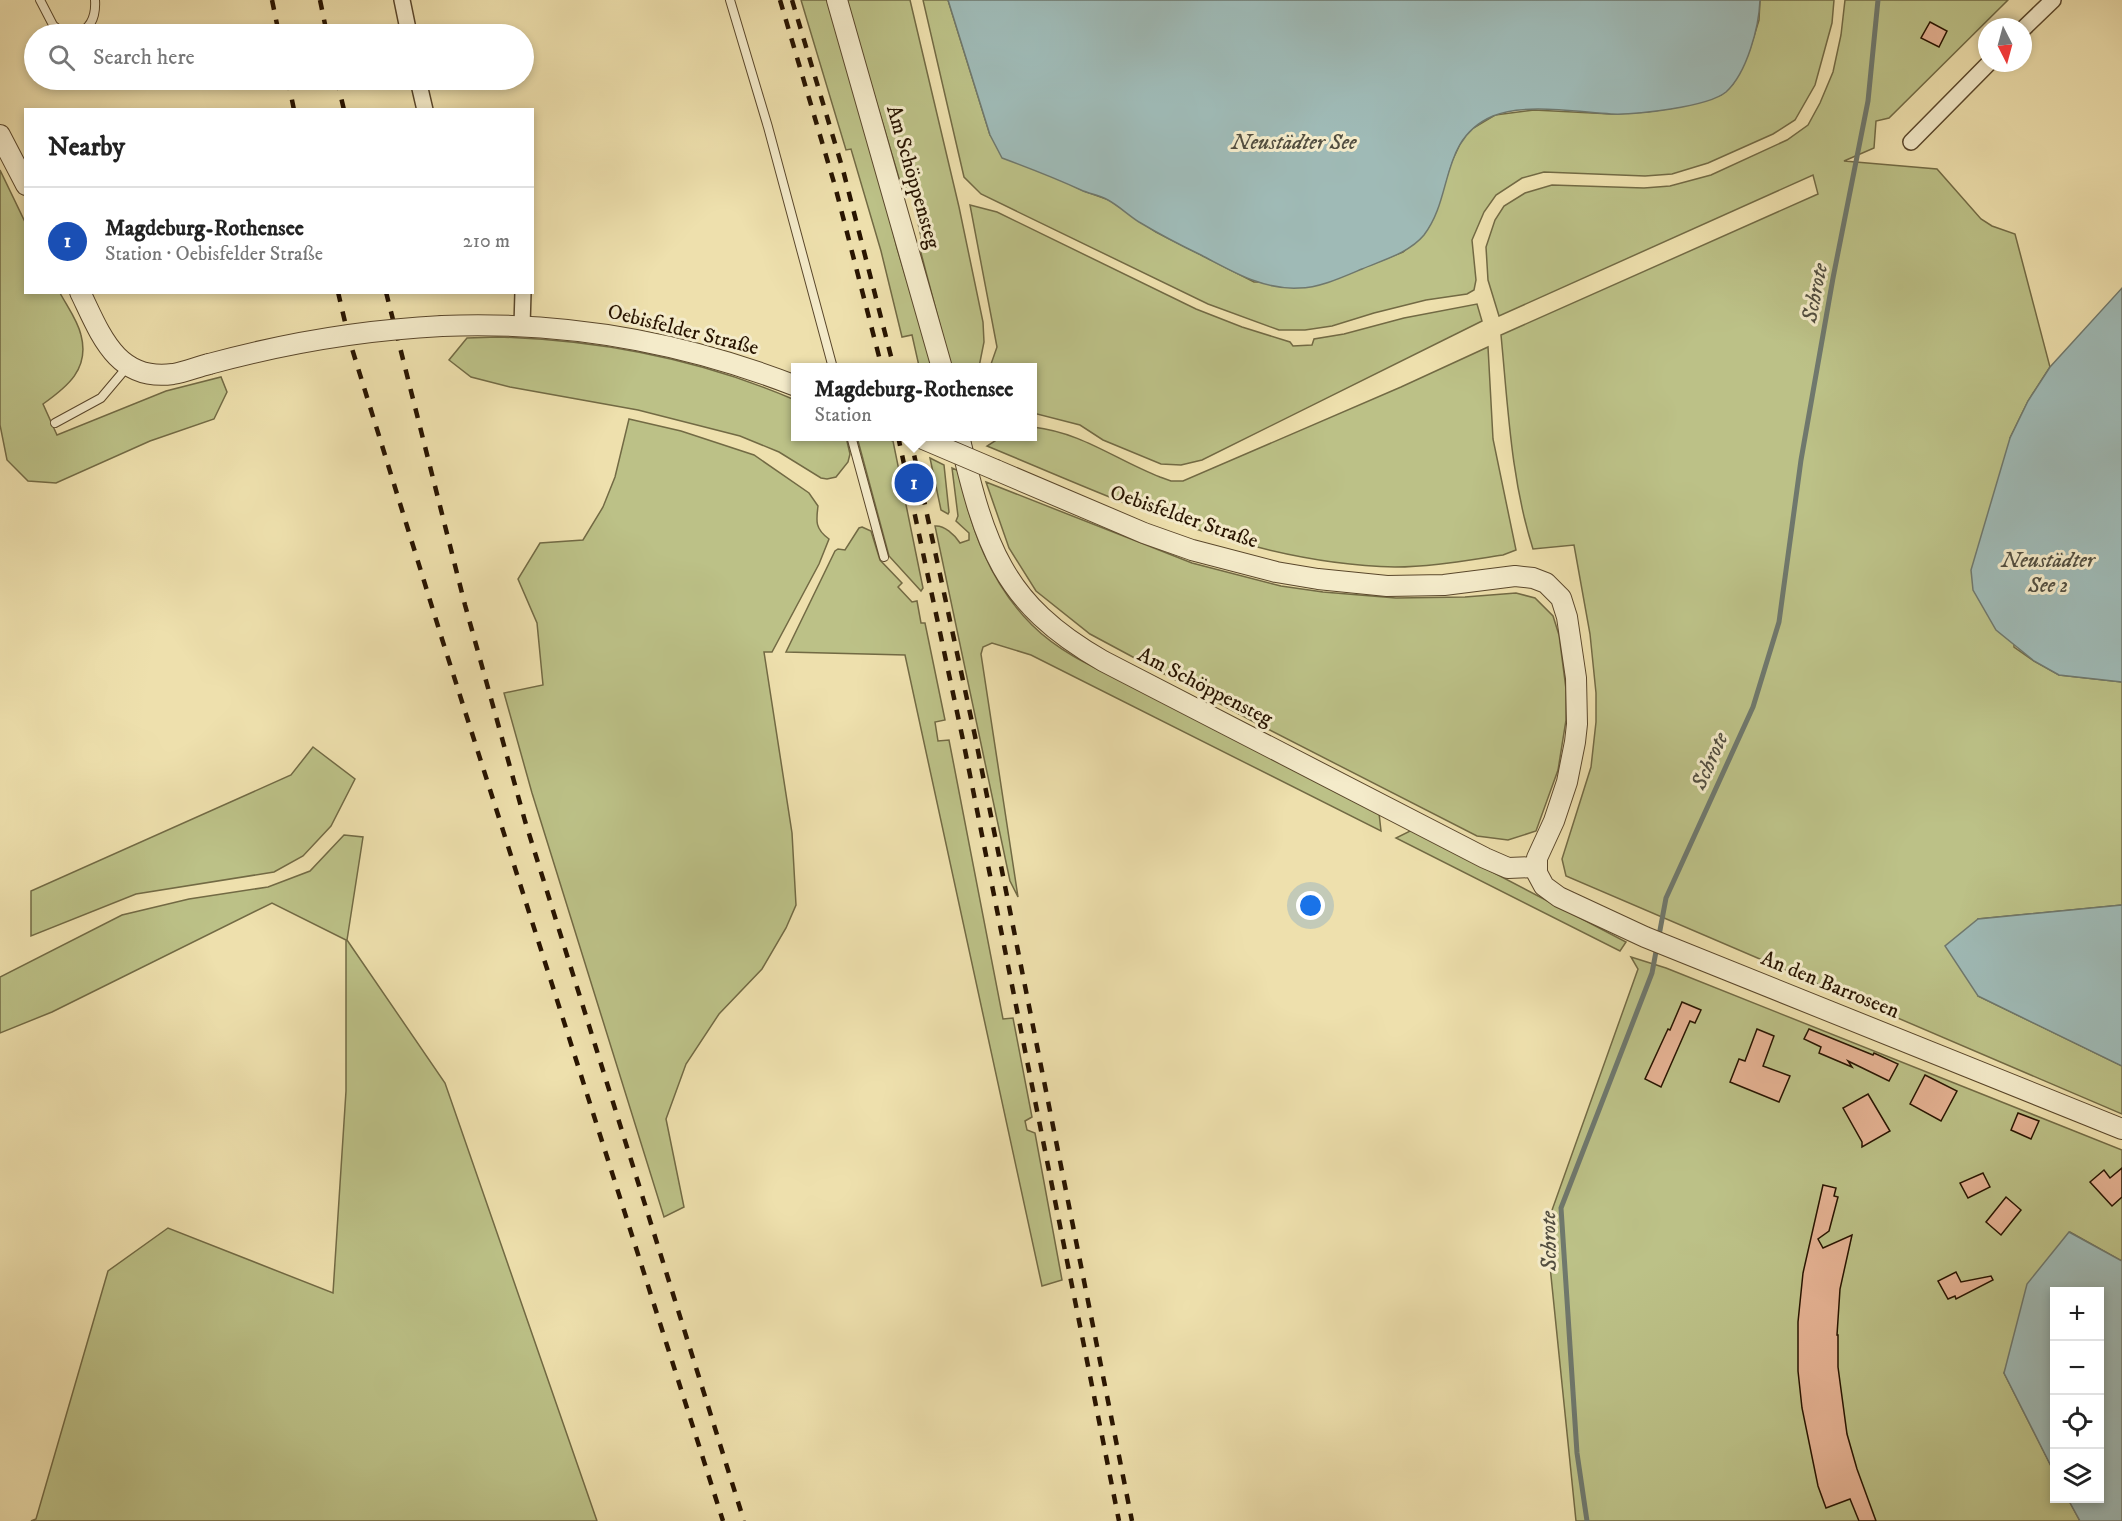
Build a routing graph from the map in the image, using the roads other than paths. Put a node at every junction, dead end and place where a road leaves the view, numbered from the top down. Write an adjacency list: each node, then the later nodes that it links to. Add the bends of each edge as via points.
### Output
1 (40, 0): 8 (lane)
2 (95, 0): 9 (lane)
3 (402, 0): 10 (street)
4 (730, 0): 20 (lane)
5 (837, 0): 21 (street, Am Schöppensteg)
6 (2047, 2): 7 (street)
7 (2032, 20)
8 (52, 24)
9 (90, 24)
10 (407, 24)
11 (1980, 72): 15 (street)
12 (420, 90): 13 (street)
13 (424, 108)
14 (0, 135): 16 (street)
15 (1911, 142)
16 (24, 181)
17 (81, 294): 22 (street, Oebisfelder Straße, via 113,355)
18 (523, 294): 19 (street)
19 (522, 326): 22 (street, Oebisfelder Straße, bridge, via 442,326 342,334 173,374 156,374); 23 (street, Oebisfelder Straße, via 648,342 709,357)
20 (832, 363)
21 (941, 363)
22 (129, 365): 24 (lane, via 101,398)
23 (791, 385)
24 (56, 423)
25 (852, 441): 28 (lane)
26 (928, 441): 29 (street, Oebisfelder Straße, bridge, via 1182,547 1276,572 1387,586 1444,585 1515,576 1546,584 1561,598 1567,617 1576,678 1577,724 1567,782)
27 (959, 441): 29 (street, Am Schöppensteg, via 982,524 1000,565 1026,603 1063,636 1103,661 1485,858 1508,868)
28 (884, 557)
29 (1536, 867): 30 (street, An den Barroseen, via 1542,883 1552,892 1645,937)
30 (2122, 1129)

